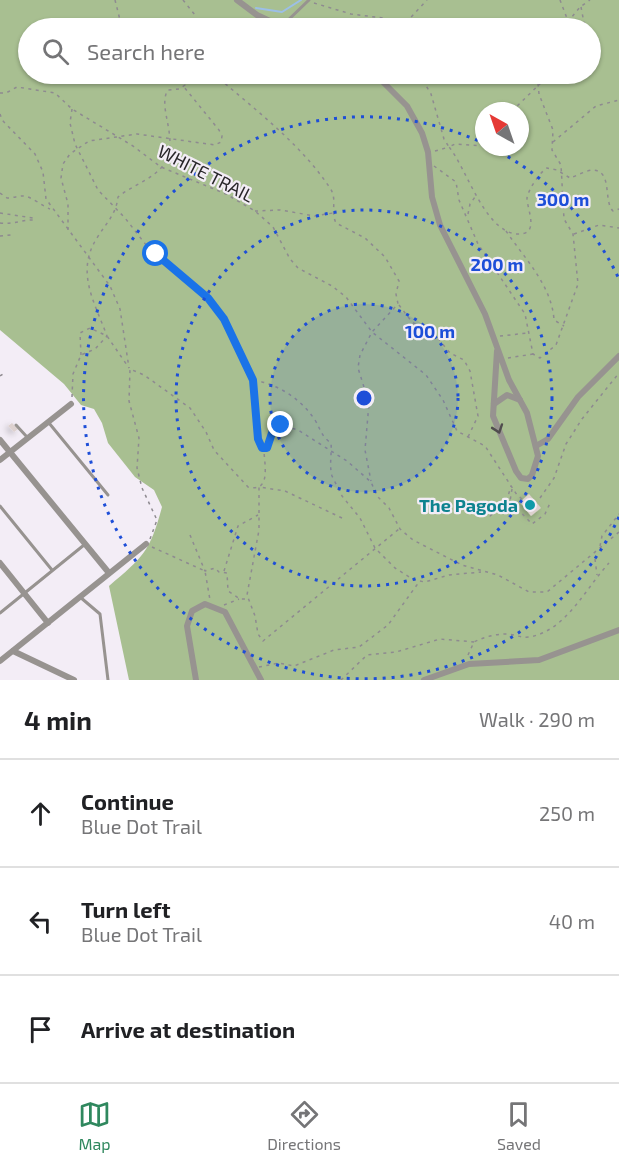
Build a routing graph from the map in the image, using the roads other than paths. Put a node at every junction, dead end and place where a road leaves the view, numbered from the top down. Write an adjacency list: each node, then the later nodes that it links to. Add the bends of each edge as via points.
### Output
1 (237, 0): 3 (street)
2 (309, 0): 4 (lane)
3 (267, 18)
4 (292, 18)
5 (384, 84): 6 (street, via 412,113 428,152 438,219 477,297)
6 (497, 351): 8 (street); 10 (street)
7 (619, 356): 15 (street, via 570,405 548,439)
8 (523, 402): 10 (street, via 507,395); 15 (street)
9 (70, 404): 11 (street)
10 (494, 404): 15 (street, one-way to 15, via 493,416 501,440 516,471 525,479 532,475 537,462)
11 (48, 422): 13 (street); 18 (lane)
12 (16, 425): 13 (lane)
13 (28, 438): 16 (street)
14 (0, 440): 16 (street)
15 (536, 446)
16 (10, 453): 17 (street); 20 (street)
17 (0, 460)
18 (108, 495)
19 (0, 506): 23 (lane)
20 (86, 544): 23 (lane); 24 (street)
21 (146, 544): 24 (street)
22 (0, 562): 25 (street)
23 (52, 570): 25 (lane)
24 (109, 573): 26 (street)
25 (24, 593): 27 (lane); 28 (street)
26 (80, 597): 28 (street); 33 (lane, via 93,606 102,621)
27 (0, 613)
28 (48, 622): 30 (street)
29 (619, 630): 36 (street, via 539,660 469,664)
30 (13, 651): 31 (street); 32 (street)
31 (0, 662)
32 (74, 680)
33 (108, 680)
34 (196, 680): 35 (street, via 187,636 188,618 198,606 212,605 228,618)
35 (261, 680)
36 (424, 680)

